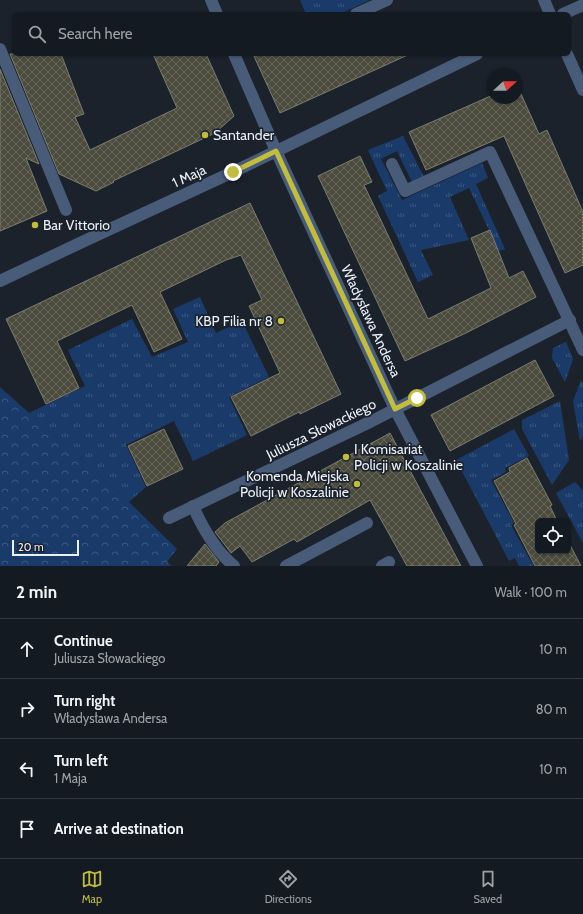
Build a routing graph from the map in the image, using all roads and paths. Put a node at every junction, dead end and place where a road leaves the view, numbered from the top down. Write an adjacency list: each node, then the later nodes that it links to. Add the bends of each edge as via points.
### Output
1 (211, 0): 5 (street)
2 (387, 0): 6 (street)
3 (544, 0): 7 (street)
4 (583, 5): 8 (street)
5 (216, 12)
6 (360, 12)
7 (549, 12)
8 (567, 12)
9 (0, 49): 16 (street)
10 (235, 56): 14 (street, Władysława Andersa)
11 (473, 56): 14 (street, 1 Maja)
12 (568, 56): 13 (street)
13 (583, 90)
14 (276, 151): 17 (street, 1 Maja); 20 (street, Władysława Andersa)
15 (392, 164): 18 (street, via 405,191 490,152)
16 (66, 210)
17 (0, 281)
18 (570, 320): 19 (street); 20 (street, Juliusza Słowackiego)
19 (583, 350)
20 (395, 409): 21 (street, Juliusza Słowackiego); 26 (street, Władysława Andersa)
21 (193, 506): 22 (street, Juliusza Słowackiego); 24 (street, via 204,529 224,557)
22 (168, 518)
23 (367, 523): 25 (street)
24 (234, 566)
25 (286, 566)
26 (477, 566)

